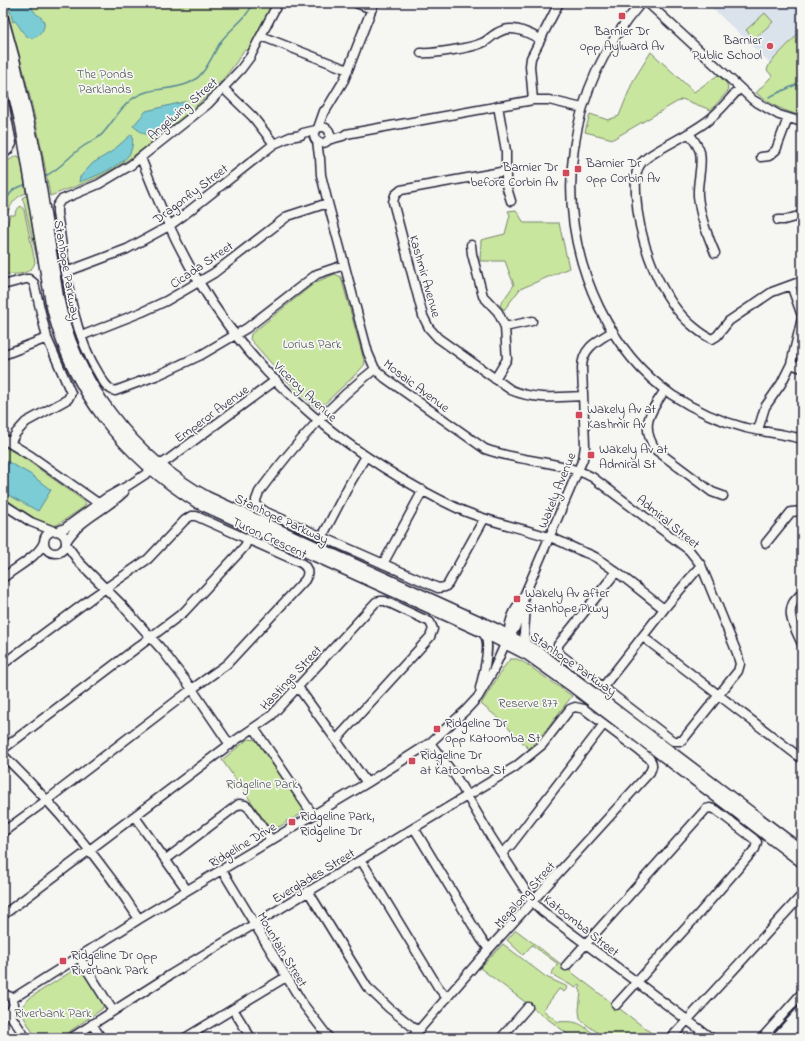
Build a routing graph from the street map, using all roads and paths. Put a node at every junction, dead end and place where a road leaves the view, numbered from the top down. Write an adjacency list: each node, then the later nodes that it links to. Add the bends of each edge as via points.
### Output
1 (278, 3): 8 (street, Angelwing Street)
2 (356, 3): 6 (street)
3 (559, 3): 9 (street)
4 (641, 3): 18 (street, via 623,24 602,58)
5 (648, 3): 14 (street)
6 (373, 6): 12 (street)
7 (3, 19): 35 (main road, Stanhope Parkway, via 14,58)
8 (260, 36): 12 (street); 13 (street, Angelwing Street, via 250,57)
9 (540, 40): 11 (street, via 521,30 511,29 496,33 480,44); 16 (street, via 530,62)
10 (3, 48): 35 (main road, Stanhope Parkway)
11 (421, 53)
12 (348, 70): 19 (street)
13 (223, 88): 29 (street, via 253,117); 32 (street, Angelwing Street, via 208,104)
14 (740, 88): 20 (street, via 762,106); 24 (street, via 707,122)
15 (3, 97): 30 (street, via 12,141 11,147)
16 (533, 100): 17 (street); 18 (street, via 549,100)
17 (498, 106): 25 (street); 34 (street, via 506,151)
18 (582, 108): 52 (street, via 572,166 574,228 587,279)
19 (326, 110): 22 (street); 23 (street)
20 (788, 118): 21 (street); 31 (street, via 776,150 769,156)
21 (802, 122)
22 (317, 129): 23 (street, via 323,127); 26 (street, Dragonfly Street); 27 (street, via 314,134)
23 (328, 130): 25 (street); 28 (street, via 330,135)
24 (689, 133): 42 (street, via 699,150 700,206); 48 (street, via 642,161 636,177 639,218 647,254 670,300 685,320 712,339 729,320 772,292)
25 (346, 134): 28 (street)
26 (301, 135): 27 (street); 29 (street, Dragonfly Street)
27 (316, 140): 28 (street); 33 (street, Mosaic Avenue)
28 (327, 141): 33 (street, Mosaic Avenue)
29 (274, 144): 40 (street, Dragonfly Street)
30 (3, 155)
31 (761, 157)
32 (141, 158): 40 (street, Viceroy Avenue); 44 (street, Angelwing Street, via 99,184 59,202 57,209)
33 (320, 158): 37 (street, Mosaic Avenue)
34 (506, 171): 36 (street, via 506,185); 60 (street, Kashmir Avenue, via 401,190 393,199 429,328 438,338)
35 (35, 175): 69 (main road, Stanhope Parkway, via 58,302 76,356 90,384 104,404)
36 (511, 201)
37 (328, 203): 43 (street, Mosaic Avenue); 46 (street, Cicada Street, via 288,216)
38 (802, 215): 39 (street)
39 (778, 220)
40 (169, 226): 44 (street, Dragonfly Street, via 128,249); 46 (street, Viceroy Avenue)
41 (471, 245): 51 (street, via 483,296 498,312)
42 (715, 253)
43 (344, 265): 53 (street, via 317,274); 59 (street, Mosaic Avenue, via 368,353)
44 (66, 272): 54 (street, via 72,308)
45 (802, 281): 48 (street)
46 (199, 282): 53 (street, Viceroy Avenue); 54 (street, Cicada Street, via 153,307)
47 (3, 285): 55 (street, via 26,279 32,281)
48 (791, 285): 49 (street)
49 (802, 317): 57 (street)
50 (532, 321): 51 (street)
51 (505, 328): 60 (street, via 507,359)
52 (613, 331): 62 (street, via 636,363); 63 (street, Wakely Avenue, via 591,346 584,355)
53 (236, 335): 54 (street, via 202,355 118,390 112,390 107,386 96,370); 61 (street, Viceroy Avenue)
54 (81, 336)
55 (47, 338): 56 (street); 67 (street, via 71,395 24,424)
56 (3, 355)
57 (791, 364): 58 (street); 65 (street, via 763,410)
58 (802, 368)
59 (375, 369): 64 (street); 70 (street, Mosaic Avenue, via 485,449)
60 (495, 379): 63 (street, Kashmir Avenue, via 511,390 538,397)
61 (276, 380): 64 (street, Viceroy Avenue); 69 (street, Emperor Avenue)
62 (665, 390): 65 (street, via 707,415); 73 (street, via 647,422 650,441 656,450 712,492)
63 (583, 396): 70 (street, Wakely Avenue, via 585,452)
64 (318, 420): 68 (street, Viceroy Avenue); 80 (street, via 268,479 257,496 256,503 264,510)
65 (758, 430): 66 (street)
66 (802, 439)
67 (6, 441): 74 (street)
68 (366, 456): 72 (street, Viceroy Avenue); 80 (street)
69 (156, 468): 71 (street, Emperor Avenue); 97 (main road, Stanhope Parkway, via 179,491 198,504); 100 (main road, Stanhope Parkway, via 217,503)
70 (579, 470): 81 (street, Wakely Avenue); 90 (street, Admiral Street, via 598,481 689,550)
71 (129, 485): 74 (street); 84 (street, via 115,500 79,526)
72 (423, 490): 77 (street, Viceroy Avenue); 89 (street)
73 (723, 496)
74 (98, 503): 79 (street, via 65,528)
75 (3, 504): 78 (street)
76 (802, 511): 85 (street, via 790,512)
77 (484, 519): 81 (street, Viceroy Avenue); 89 (street, via 445,587 436,587)
78 (31, 522): 79 (street); 82 (street)
79 (56, 531): 82 (street, via 49,532); 84 (street, via 64,534)
80 (322, 537): 89 (street)
81 (550, 537): 91 (street, Viceroy Avenue, via 597,558); 95 (street, Wakely Avenue)
82 (45, 539): 86 (street, via 48,550); 87 (street)
83 (248, 539): 93 (street, Turon Crescent, via 191,516 151,556); 98 (street, via 245,546 184,612); 106 (street, Turon Crescent, via 302,563 308,575 227,664)
84 (66, 543): 86 (street, via 63,550); 88 (street)
85 (766, 543)
86 (57, 553): 87 (street); 88 (street)
87 (31, 559): 92 (street)
88 (79, 562): 93 (street)
89 (383, 564)
90 (702, 565): 96 (street); 107 (street, Admiral Street, via 740,664 738,671)
91 (616, 572): 96 (street, Viceroy Avenue); 105 (street, via 558,645 561,656)
92 (3, 578)
93 (105, 588): 98 (street); 103 (street)
94 (802, 593): 102 (street, via 793,604 790,613)
95 (524, 596): 100 (street, Wakely Avenue, via 522,611); 101 (street)
96 (664, 609): 99 (street)
97 (481, 631): 100 (main road, Stanhope Parkway); 108 (street, via 486,637 487,652)
98 (150, 637): 106 (street); 114 (street)
99 (643, 637): 105 (street); 107 (street)
100 (507, 639): 101 (main road, Stanhope Parkway); 108 (street, Ridgeline Drive); 130 (main road, Stanhope Parkway)
101 (526, 644): 126 (main road, Stanhope Parkway)
102 (802, 644)
103 (3, 664)
104 (298, 687): 110 (street, Hastings Street, via 271,716); 111 (street); 111 (street, Hastings Street, via 378,601 384,601 430,622 433,629 430,637)
105 (603, 688): 107 (street, via 673,741 678,742 685,739)
106 (192, 689): 113 (street); 119 (street)
107 (719, 696): 116 (street)
108 (478, 697): 112 (street, Ridgeline Drive)
109 (604, 724): 118 (street, Everglades Street, via 584,709 570,709 532,754); 127 (street, via 511,845); 135 (street, Megalong Street, via 649,758 652,762 650,772)
110 (254, 728): 113 (street, Hastings Street); 120 (street)
111 (337, 739): 117 (street)
112 (430, 743): 117 (street, Ridgeline Drive); 118 (street, Katoomba Street)
113 (230, 745): 121 (street, Hastings Street)
114 (3, 749)
115 (3, 755): 119 (street)
116 (802, 759)
117 (367, 782): 120 (street, Ridgeline Drive)
118 (467, 796): 122 (street, Everglades Street); 127 (street, Katoomba Street)
119 (47, 800): 123 (street); 125 (street)
120 (313, 815): 124 (street, Ridgeline Drive)
121 (135, 817): 125 (street, Hastings Street); 128 (street)
122 (414, 828): 129 (street, Everglades Street); 140 (street)
123 (3, 832)
124 (271, 840): 128 (street, via 249,808 239,804); 131 (street, Ridgeline Drive)
125 (89, 851): 136 (street, Hastings Street); 137 (street)
126 (802, 851)
127 (502, 853): 135 (street, Katoomba Street)
128 (165, 860): 132 (street)
129 (361, 860): 133 (street, Everglades Street); 147 (street)
130 (802, 862)
131 (222, 870): 132 (street, Ridgeline Drive); 138 (street, Mountain Street)
132 (187, 890): 137 (street, Ridgeline Drive)
133 (308, 891): 138 (street, Everglades Street); 158 (street, via 367,986 388,1008)
134 (802, 895): 155 (street)
135 (533, 902): 139 (street, Katoomba Street); 140 (street, Megalong Street)
136 (3, 915)
137 (139, 920): 141 (street, Ridgeline Drive)
138 (254, 924): 143 (street, Mountain Street); 152 (street, Everglades Street)
139 (586, 944): 142 (street); 144 (street, Katoomba Street); 144 (street, via 706,809 716,810 757,842 755,849)
140 (489, 949): 147 (street, Megalong Street)
141 (79, 957): 148 (street, Ridgeline Drive); 152 (street)
142 (566, 966)
143 (286, 977): 151 (street); 164 (street, Mountain Street)
144 (637, 982): 149 (street); 155 (street, Katoomba Street)
145 (802, 993): 169 (street)
146 (3, 994): 148 (street, via 9,995)
147 (447, 998): 158 (street, Megalong Street)
148 (12, 999): 154 (street, via 13,1007)
149 (616, 1005)
150 (528, 1007): 166 (street)
151 (233, 1009): 162 (street); 163 (street)
152 (113, 1011): 156 (street, Everglades Street)
153 (802, 1011): 170 (main road)
154 (6, 1014): 159 (street)
155 (687, 1020): 167 (street); 168 (street, Katoomba Street)
156 (92, 1024): 160 (street, Everglades Street); 161 (street)
157 (802, 1024): 171 (main road)
158 (418, 1031): 165 (street, Megalong Street)
159 (26, 1038)
160 (71, 1038)
161 (101, 1038)
162 (185, 1038)
163 (252, 1038)
164 (329, 1038)
165 (412, 1038)
166 (501, 1038)
167 (671, 1038)
168 (710, 1038)
169 (762, 1038)
170 (777, 1038)
171 (790, 1038)

